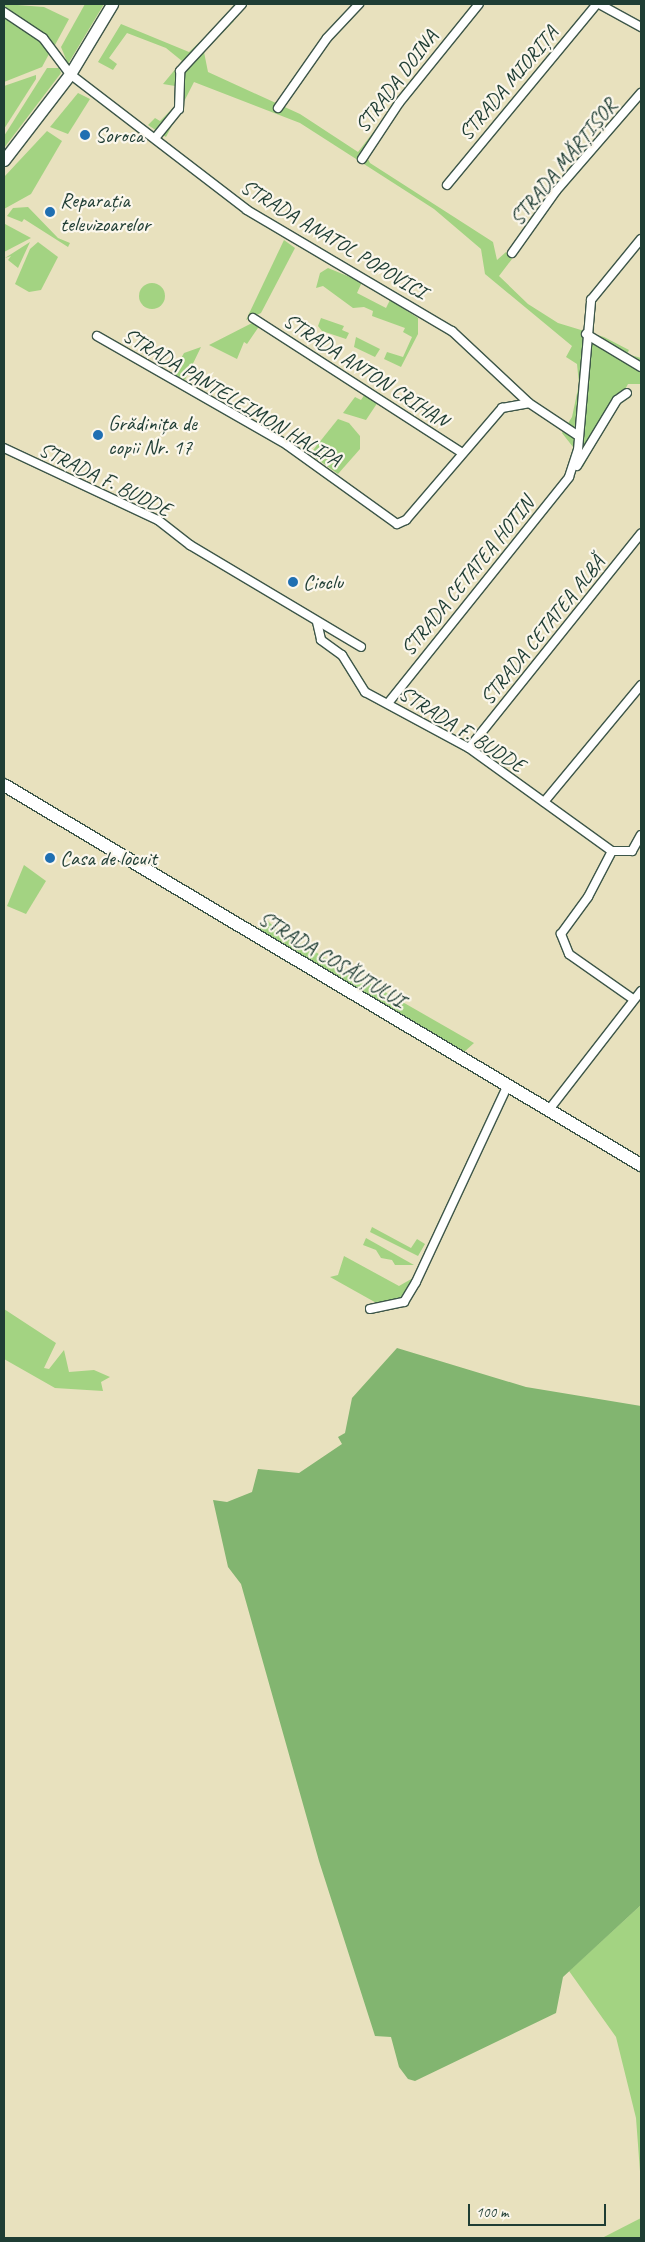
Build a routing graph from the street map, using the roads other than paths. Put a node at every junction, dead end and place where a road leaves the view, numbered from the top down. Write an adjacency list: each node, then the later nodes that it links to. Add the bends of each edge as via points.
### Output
1 (112, 4): 8 (main road)
2 (242, 4): 11 (street, via 180,71 179,109)
3 (359, 4): 10 (street, via 326,38)
4 (479, 4): 12 (street, STRADA DOINA, via 383,124)
5 (598, 4): 7 (street); 14 (street, STRADA MIORIȚA)
6 (4, 12): 8 (street, STRADA ANATOL POPOVICI, via 43,38)
7 (641, 27)
8 (70, 74): 11 (street, STRADA ANATOL POPOVICI); 13 (main road)
9 (641, 93): 16 (street, STRADA MĂRȚIȘOR, via 556,191)
10 (278, 108)
11 (156, 137): 21 (street, STRADA ANATOL POPOVICI, via 247,210 452,331)
12 (362, 159)
13 (4, 160)
14 (447, 185)
15 (641, 239): 18 (street, via 591,300)
16 (512, 253)
17 (253, 318): 27 (street, STRADA ANTON CRIHAN)
18 (586, 334): 20 (street); 25 (street)
19 (97, 336): 27 (street, STRADA PANTELEIMON HALIPA, via 287,445 397,524 406,520)
20 (641, 367)
21 (513, 388): 23 (street, STRADA ANATOL POPOVICI); 24 (street)
22 (627, 393): 28 (street, STRADA CETATEA HOTIN, via 617,400)
23 (529, 403): 24 (street); 25 (street, STRADA ANATOL POPOVICI)
24 (506, 405): 27 (street)
25 (576, 435): 28 (street)
26 (4, 448): 30 (street, STRADA F. BUDDE, via 158,520)
27 (461, 452)
28 (571, 471): 33 (street, STRADA CETATEA HOTIN)
29 (641, 533): 34 (street, STRADA CETATEA ALBĂ)
30 (317, 622): 31 (street, STRADA F. BUDDE); 33 (street, STRADA F. BUDDE, via 321,640 349,664 357,686)
31 (361, 648)
32 (641, 685): 36 (street)
33 (389, 702): 34 (street, STRADA F. BUDDE)
34 (470, 748): 36 (street, STRADA F. BUDDE)
35 (4, 785): 43 (main road, STRADA COSĂUȚULUI)
36 (544, 802): 38 (street, STRADA F. BUDDE)
37 (641, 835): 39 (street)
38 (612, 851): 39 (street); 42 (street, via 588,897 561,934 562,942 569,954)
39 (632, 851): 40 (street)
40 (641, 854)
41 (641, 991): 42 (street)
42 (633, 999): 44 (street)
43 (507, 1087): 44 (main road, STRADA COSĂUȚULUI); 46 (street, via 404,1302)
44 (548, 1111): 45 (main road, STRADA COSĂUȚULUI)
45 (641, 1165)
46 (370, 1309)

